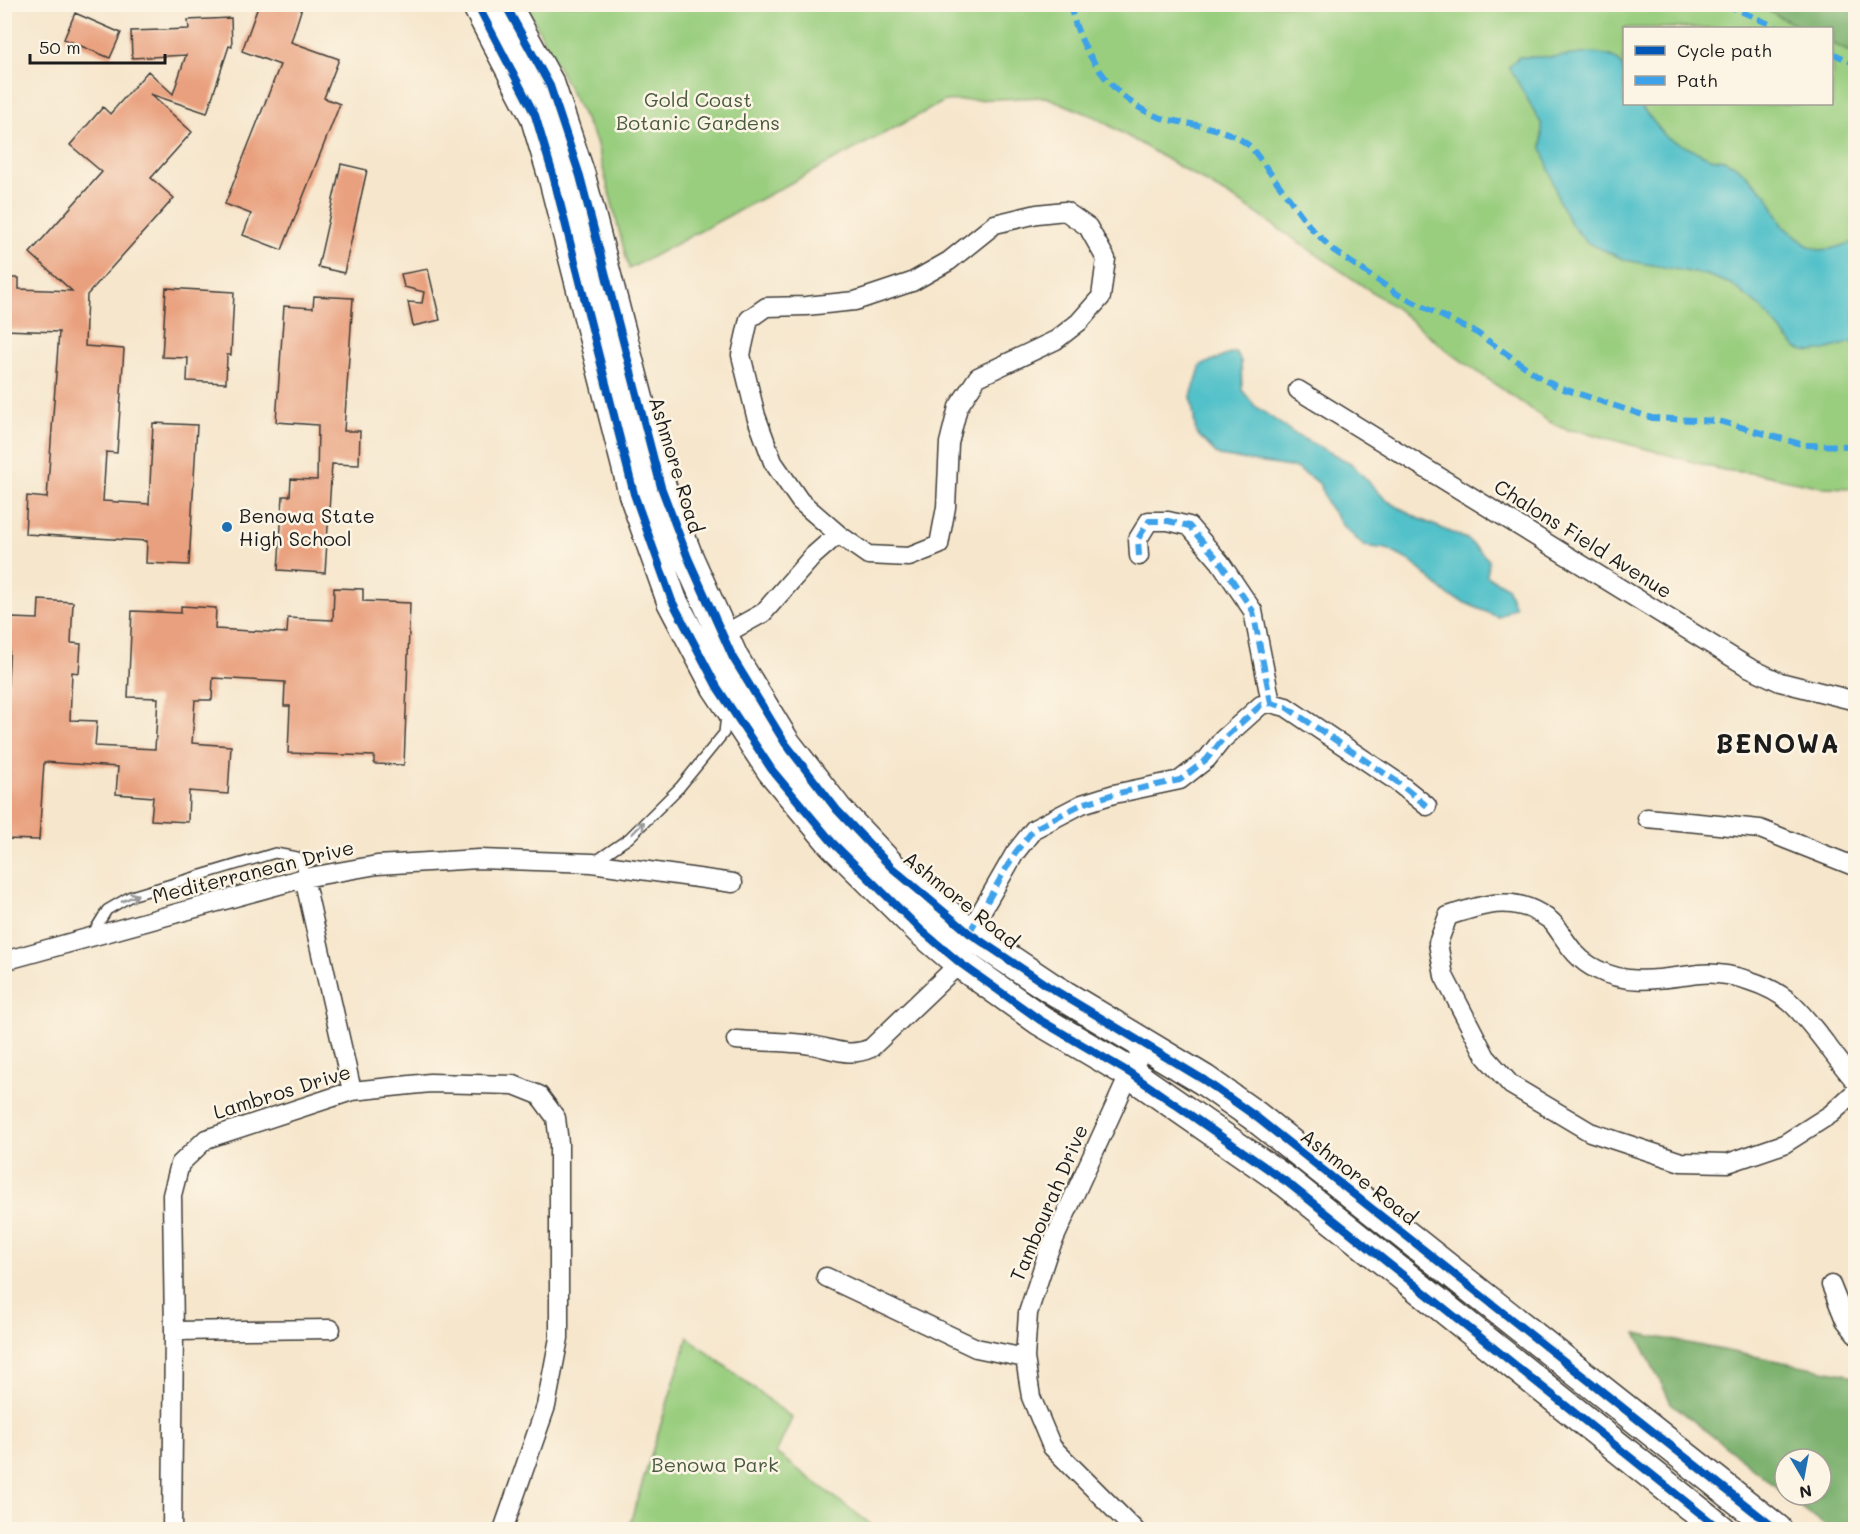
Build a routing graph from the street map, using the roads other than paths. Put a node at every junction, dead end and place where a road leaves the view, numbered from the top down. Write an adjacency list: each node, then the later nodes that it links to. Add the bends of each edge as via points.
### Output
1 (477, 4): 9 (main road, via 535,115 634,494 672,600)
2 (505, 4): 6 (main road, Ashmore Road, via 554,97 580,176 661,487)
3 (1299, 390): 7 (street, Chalons Field Avenue, via 1748,667 1779,682)
4 (838, 534): 4 (street, via 868,555 909,556 939,546 946,507 949,443 958,406 978,377 1056,340 1101,297 1106,259 1088,227 1065,211 995,224 949,261 912,282 855,301 766,307 749,319 741,355 756,416 773,462 800,501); 6 (street, via 763,613)
5 (1139, 556): 8 (street, via 1138,539 1149,522 1189,526 1205,543 1253,611)
6 (723, 635): 16 (main road, Ashmore Road, via 785,743 837,810 891,867)
7 (1856, 701)
8 (1271, 703): 10 (street, via 1309,721); 16 (street, via 1261,705 1180,780 1082,804 1034,829 1015,853)
9 (728, 704): 12 (lane, one-way to 9, via 628,838 680,787 724,733); 19 (main road, via 772,770 832,842)
10 (1427, 806)
11 (1647, 818): 13 (street, via 1760,829)
12 (592, 863): 14 (street, Mediterranean Drive, via 479,859 376,865); 15 (street, Mediterranean Drive)
13 (1856, 867)
14 (304, 878): 17 (street, Mediterranean Drive); 17 (lane, one-way to 14, via 107,910 130,896 275,853 297,857); 24 (street)
15 (733, 883)
16 (969, 933): 21 (main road, Ashmore Road)
17 (90, 938): 18 (street, Mediterranean Drive)
18 (4, 961)
19 (960, 963): 20 (street, via 871,1048 857,1054 811,1045); 22 (main road, via 1040,1020)
20 (736, 1041)
21 (1146, 1043): 22 (street, Tambourah Drive); 36 (main road, Ashmore Road, via 1255,1116)
22 (1130, 1073): 31 (street, Tambourah Drive, via 1047,1255 1028,1313); 35 (main road, via 1288,1183)
23 (1856, 1082): 25 (street, via 1791,1003 1760,985 1729,974 1700,974 1662,981 1624,979 1597,970 1572,952 1552,921 1524,904 1486,904 1448,916 1438,943 1444,976 1458,1008 1486,1057 1511,1085 1590,1132 1635,1149 1682,1162 1728,1163 1784,1144 1831,1114)
24 (352, 1091): 29 (street, Lambros Drive, via 206,1139 180,1164 172,1195); 33 (street, Lambros Drive, via 430,1083 514,1085 538,1095 556,1118 560,1143 559,1338 546,1406)
25 (1856, 1091)
26 (826, 1277): 31 (street, via 976,1348)
27 (1831, 1285): 30 (street, via 1845,1320)
28 (332, 1329): 29 (street)
29 (174, 1331): 32 (street, Lambros Drive)
30 (1856, 1334)
31 (1024, 1358): 34 (street, Tambourah Drive, via 1031,1397 1052,1447)
32 (172, 1530)
33 (503, 1530)
34 (1135, 1530)
35 (1721, 1530)
36 (1777, 1530)

